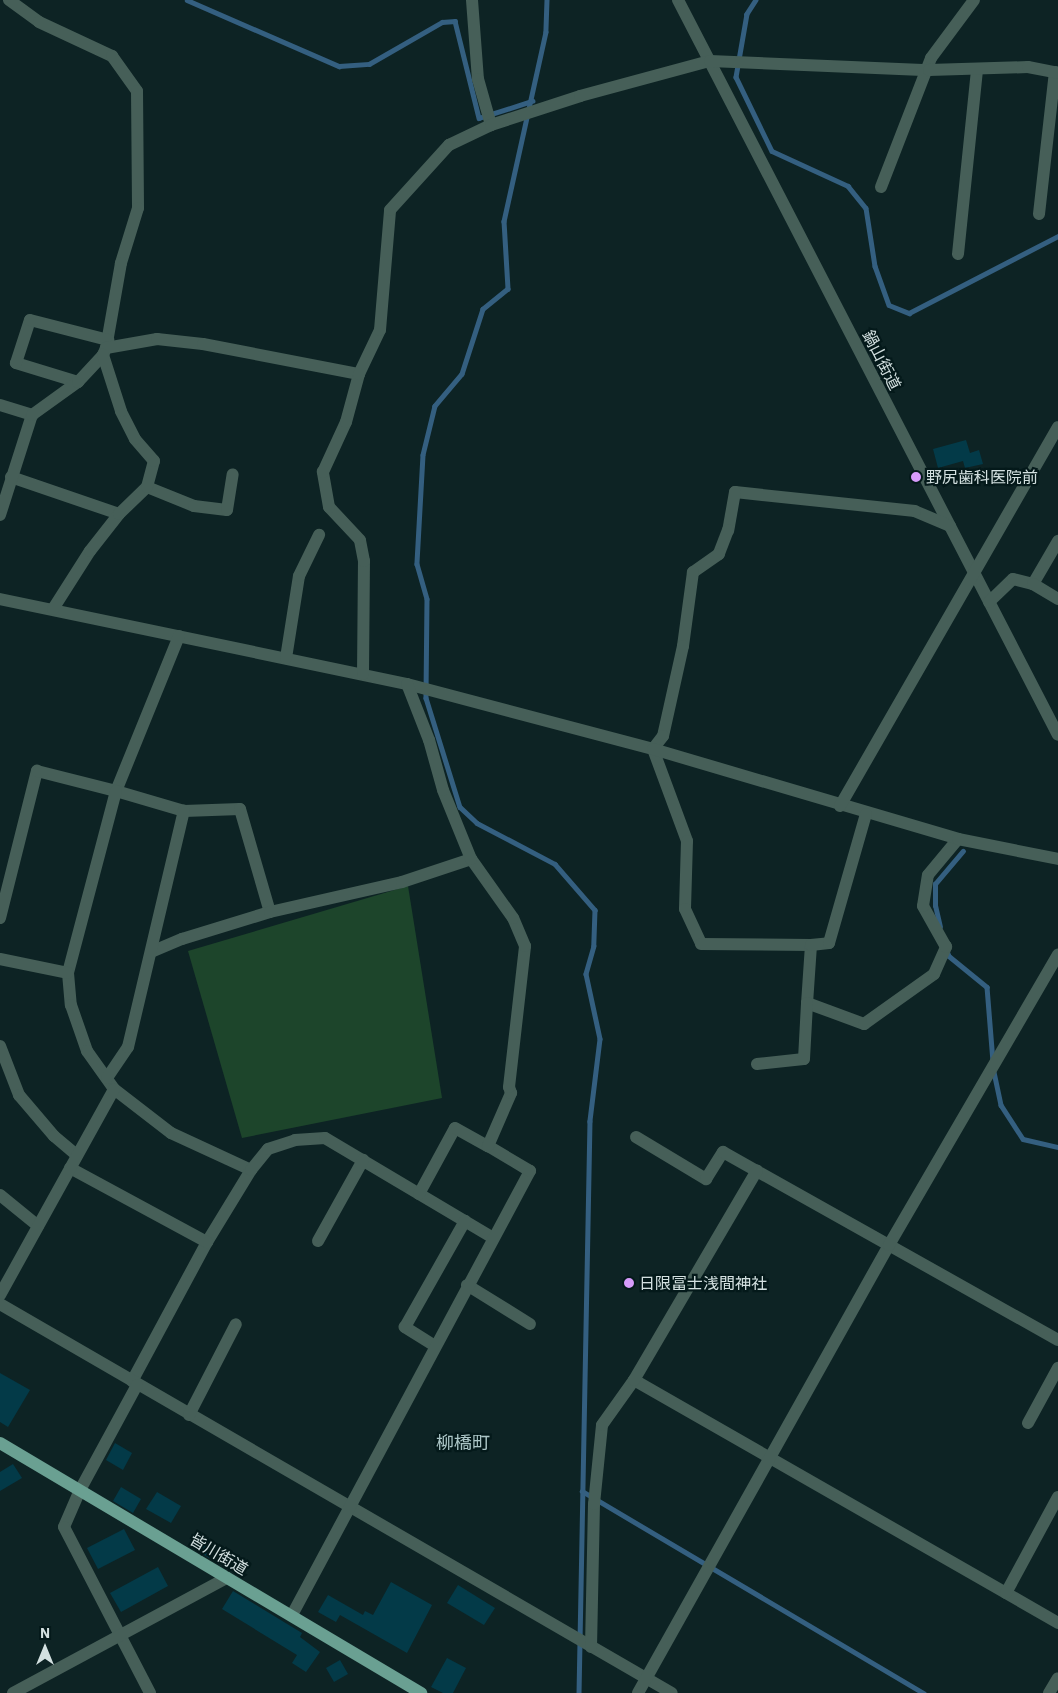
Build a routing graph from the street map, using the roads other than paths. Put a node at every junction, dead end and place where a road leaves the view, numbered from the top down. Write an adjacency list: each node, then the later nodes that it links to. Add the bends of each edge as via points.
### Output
1 (9, 0): 13 (street, via 39,22 112,56 137,91 138,208 121,263)
2 (472, 0): 9 (street, via 478,79)
3 (678, 0): 5 (street, 鍋山街道)
4 (974, 0): 7 (street, via 932,58)
5 (710, 61): 7 (street); 9 (street, via 580,96); 24 (street, 鍋山街道)
6 (977, 69): 7 (street); 8 (street, via 1028,67); 12 (street)
7 (928, 70): 10 (street)
8 (1057, 73): 11 (street)
9 (491, 125): 14 (street, via 449,144 390,210 380,330)
10 (881, 188)
11 (1038, 214)
12 (958, 254)
13 (106, 348): 14 (street, via 156,339); 15 (street); 15 (street, via 30,320 16,363); 21 (street, via 121,411 135,439 154,461)
14 (359, 374): 35 (street, via 346,422 323,472 329,507 360,540 364,561)
15 (78, 382): 17 (street)
16 (0, 405): 17 (street)
17 (32, 415): 20 (street)
18 (1058, 427): 27 (street)
19 (232, 474): 21 (street, via 227,510 194,506)
20 (11, 477): 22 (street); 23 (street)
21 (147, 487): 22 (street)
22 (119, 514): 32 (street, via 90,551)
23 (0, 515)
24 (950, 526): 27 (street, 鍋山街道); 38 (street, via 915,510 736,492 719,554 693,572 683,646 663,736)
25 (319, 535): 34 (street, via 299,576)
26 (1058, 541): 28 (street)
27 (974, 574): 31 (street, 鍋山街道); 40 (street)
28 (1034, 584): 30 (street); 31 (street, via 1013,578)
29 (0, 599): 32 (street)
30 (1058, 599)
31 (989, 602): 37 (street, 鍋山街道)
32 (54, 609): 33 (street)
33 (179, 636): 34 (street); 39 (street)
34 (286, 658): 35 (street)
35 (363, 674): 36 (street)
36 (407, 684): 38 (street); 44 (street, via 443,790)
37 (1058, 735)
38 (653, 749): 40 (street); 48 (street, via 687,842 685,909 701,944)
39 (116, 791): 41 (street); 47 (street, via 37,771); 52 (street)
40 (840, 806): 42 (street)
41 (184, 811): 46 (street, via 240,809); 49 (street)
42 (866, 814): 43 (street); 48 (street, via 829,943)
43 (958, 839): 45 (street); 53 (street, via 928,875 923,906 946,947 934,974 864,1024)
44 (471, 859): 46 (street, via 402,882); 58 (street, via 513,918 525,946 509,1086 512,1093)
45 (1058, 859)
46 (270, 912): 49 (street)
47 (0, 918)
48 (811, 945): 53 (street)
49 (151, 952): 56 (street, via 128,1047)
50 (1058, 955): 71 (street, via 1008,1035)
51 (0, 959): 52 (street)
52 (68, 973): 56 (street, via 71,1005 87,1051)
53 (807, 1004): 55 (street, via 804,1059)
54 (0, 1046): 59 (street, via 19,1095 54,1136)
55 (757, 1064)
56 (110, 1084): 59 (street); 62 (street, via 171,1132)
57 (636, 1137): 63 (street, via 706,1179 723,1152)
58 (488, 1146): 64 (street, via 455,1128); 68 (street, via 530,1171)
59 (77, 1154): 61 (street)
60 (363, 1160): 62 (street, via 326,1138 295,1140 268,1149); 64 (street); 69 (street)
61 (70, 1168): 67 (street); 70 (street)
62 (251, 1170): 70 (street)
63 (757, 1170): 71 (street); 80 (street)
64 (420, 1194): 66 (street)
65 (0, 1195): 67 (street)
66 (465, 1221): 68 (street); 78 (street, via 405,1327)
67 (38, 1226): 73 (street)
68 (492, 1237): 72 (street)
69 (318, 1241)
70 (207, 1242): 81 (street)
71 (889, 1245): 77 (street); 85 (street)
72 (466, 1285): 76 (street); 78 (street)
73 (0, 1295)
74 (0, 1304): 81 (street)
75 (236, 1324): 82 (street)
76 (530, 1324)
77 (1058, 1340)
78 (435, 1346): 88 (street)
79 (1058, 1368): 83 (street)
80 (634, 1380): 85 (street); 94 (street, via 602,1425 598,1445)
81 (135, 1383): 82 (street); 86 (street)
82 (189, 1415): 88 (street)
83 (1028, 1423)
84 (0, 1443): 86 (main road, 皆川街道)
85 (770, 1457): 90 (street); 95 (street)
86 (80, 1490): 89 (main road, 皆川街道); 93 (street, via 64,1527)
87 (1058, 1496): 90 (street)
88 (348, 1508): 91 (street); 94 (street)
89 (227, 1578): 91 (main road, 皆川街道); 93 (street)
90 (1006, 1593): 92 (street)
91 (292, 1616): 99 (main road, 皆川街道)
92 (1058, 1623)
93 (118, 1636): 97 (street); 98 (street)
94 (589, 1646): 95 (street)
95 (646, 1678): 100 (street); 101 (street)
96 (1058, 1678): 102 (street)
97 (13, 1693)
98 (150, 1693)
99 (422, 1693)
100 (638, 1693)
101 (672, 1693)
102 (1049, 1693)

